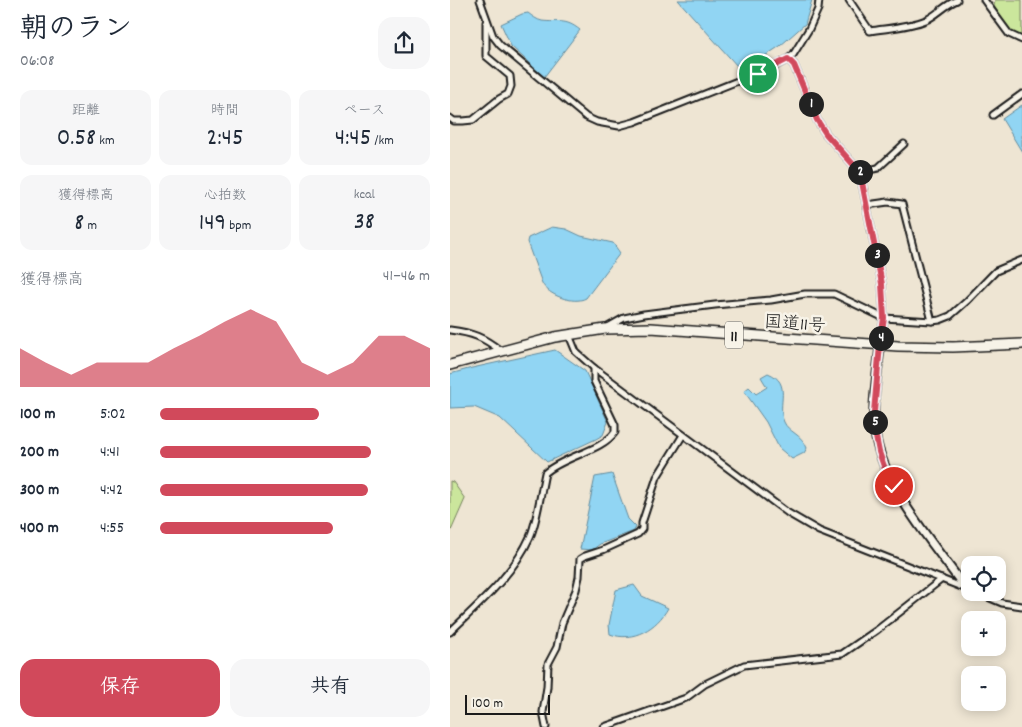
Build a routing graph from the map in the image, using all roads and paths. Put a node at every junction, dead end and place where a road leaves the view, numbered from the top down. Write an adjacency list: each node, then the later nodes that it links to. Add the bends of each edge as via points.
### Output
1 (480, 0): 6 (street)
2 (819, 0): 8 (street, via 809,29)
3 (849, 0): 4 (street, via 870,31 914,24)
4 (957, 0)
5 (984, 0): 7 (street, via 1009,34)
6 (486, 16): 8 (street, via 500,45 586,117 609,125 634,122 758,74); 11 (street, via 486,56 510,76 511,86 508,94 473,120)
7 (1022, 40)
8 (788, 59): 13 (street, via 794,65 817,120)
9 (1022, 94): 10 (street)
10 (993, 115)
11 (450, 118)
12 (904, 144): 13 (street, via 878,168)
13 (860, 172): 14 (street)
14 (867, 205): 16 (street, via 882,284); 17 (street, via 902,204)
15 (1022, 260): 17 (street, via 996,271 950,316)
16 (884, 318): 17 (street); 18 (street, via 834,294 806,294 644,314 624,318); 22 (street)
17 (932, 321)
18 (605, 329): 20 (highway, 国道11号 / 11); 22 (highway, 国道11号 / 11, via 651,328)
19 (450, 330): 23 (street, via 472,333)
20 (569, 334): 23 (highway, 国道11号 / 11); 25 (street, via 576,352)
21 (1022, 344): 22 (highway, 国道11号 / 11, via 953,347)
22 (880, 345): 28 (street, via 874,412 879,452 894,486)
23 (501, 352): 24 (highway, 国道11号 / 11)
24 (450, 365)
25 (594, 368): 26 (street); 32 (street, via 594,381 615,425 615,432 605,442 553,466 545,473 531,536 518,559 491,592)
26 (683, 435): 27 (street, via 788,513 819,531); 33 (street, via 657,477 638,534 580,559 576,590 562,623 557,648 548,664 543,712)
27 (942, 579): 29 (street); 34 (street, via 842,654 744,665 705,684 686,698)
28 (961, 582)
29 (961, 587)
30 (997, 601): 31 (street)
31 (1022, 606)
32 (450, 632)
33 (546, 727)
34 (604, 727)

